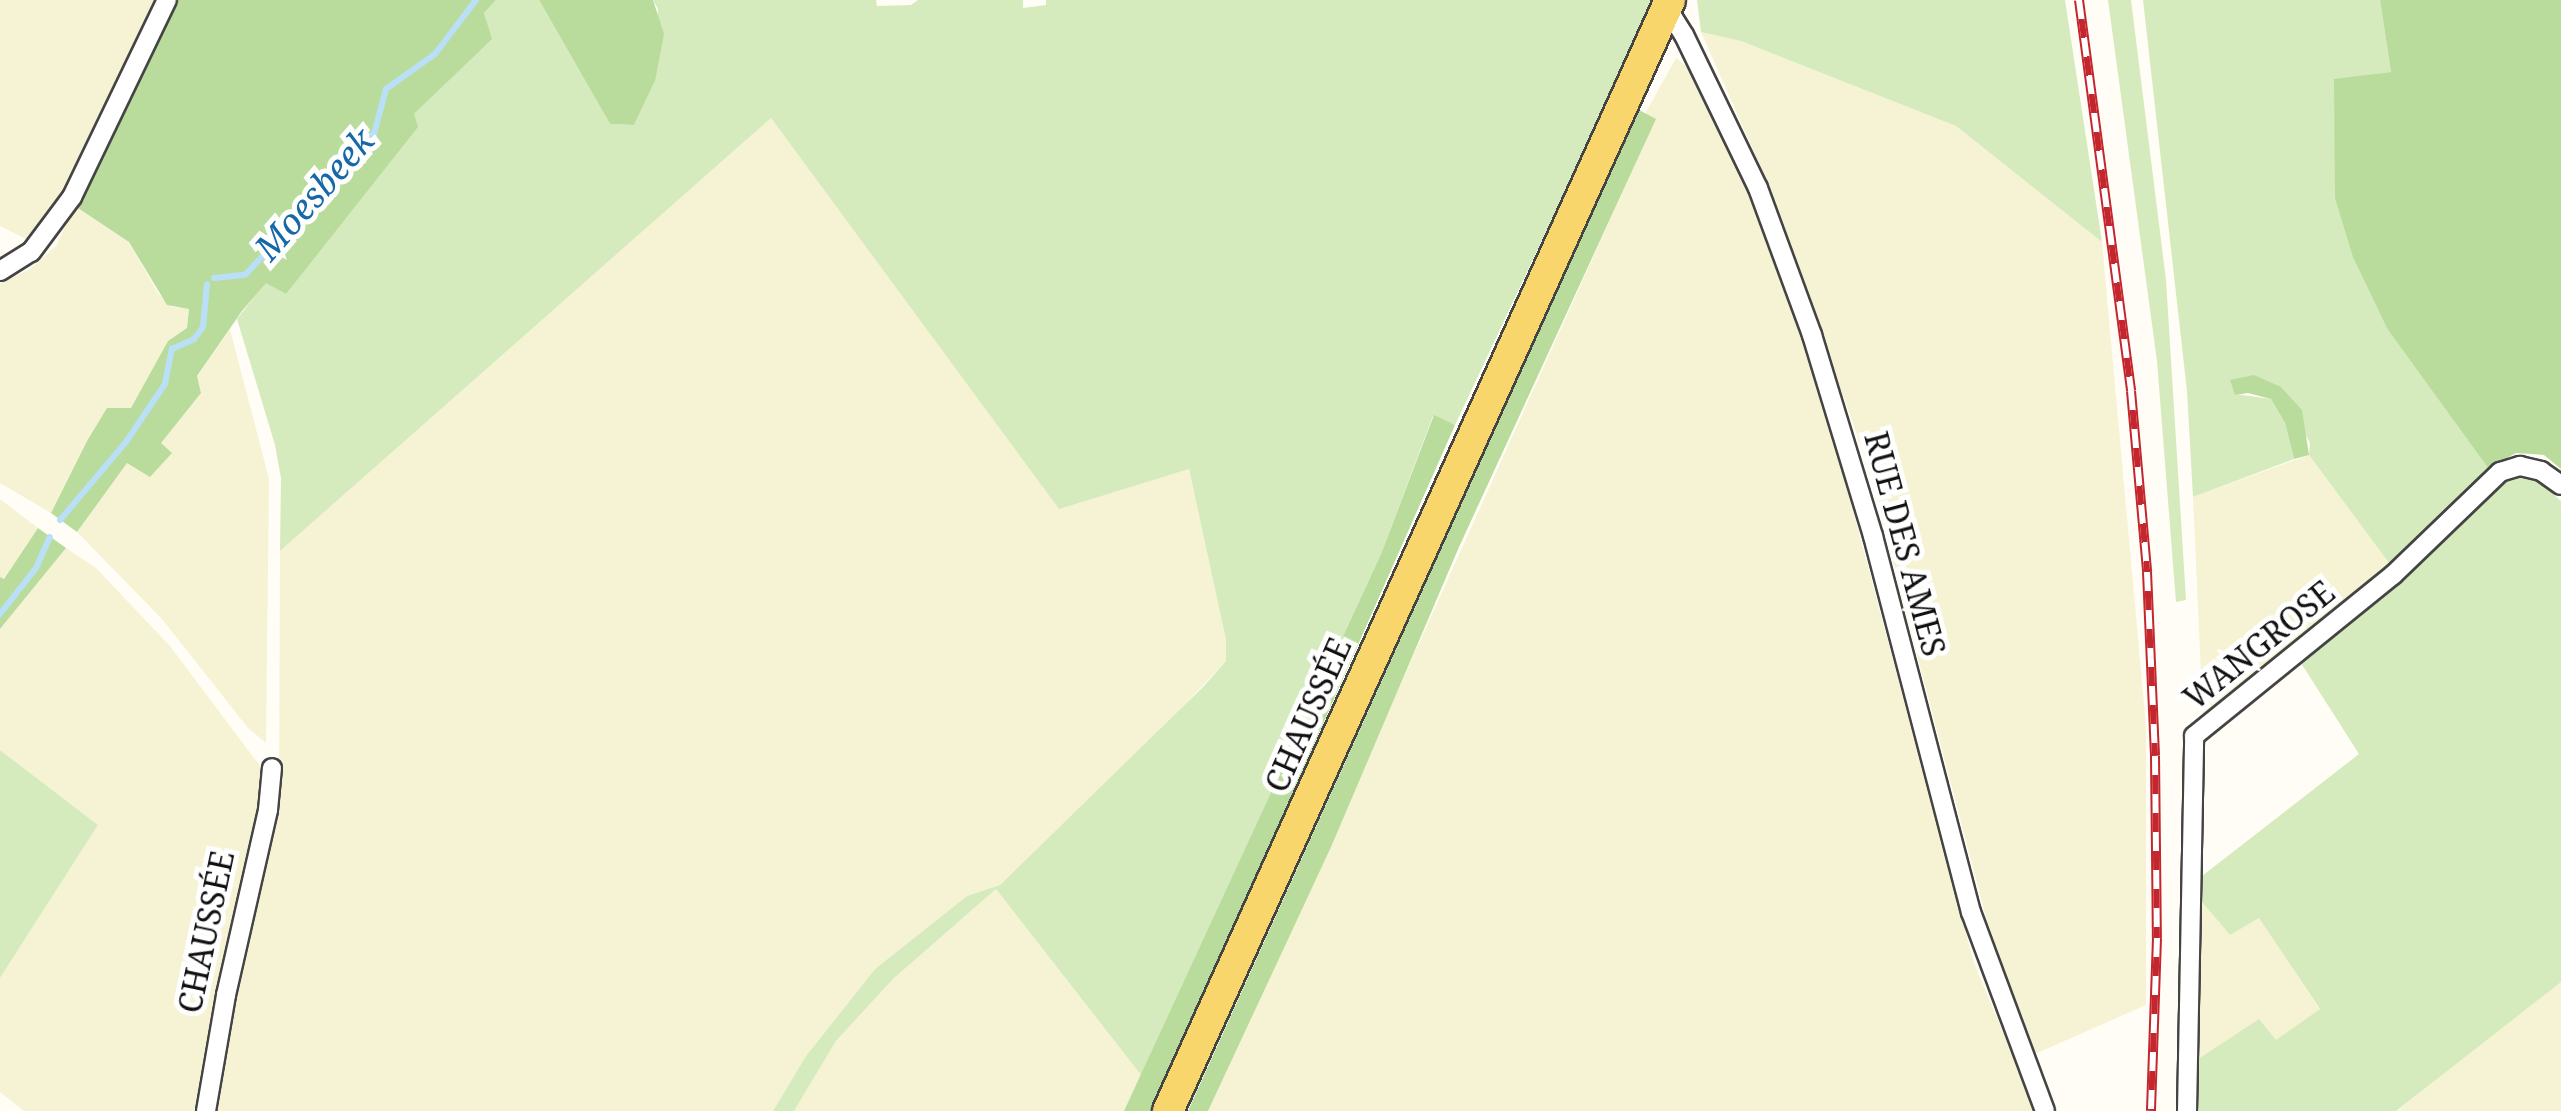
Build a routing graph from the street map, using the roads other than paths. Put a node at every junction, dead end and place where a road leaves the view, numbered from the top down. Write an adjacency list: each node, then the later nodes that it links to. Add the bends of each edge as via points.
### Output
1 (167, 0): 3 (street, via 72,197 31,252)
2 (1668, 4): 7 (main road, CHAUSSÉE); 8 (street, RUE DES AMES, via 1758,188 1812,336 1868,520 1971,912)
3 (0, 272)
4 (2561, 485): 9 (street, WANGROSE, via 2520,466 2500,472 2393,574 2194,736)
5 (272, 768): 6 (street, CHAUSSÉE)
6 (206, 1111)
7 (1168, 1111)
8 (2045, 1111)
9 (2186, 1111)

